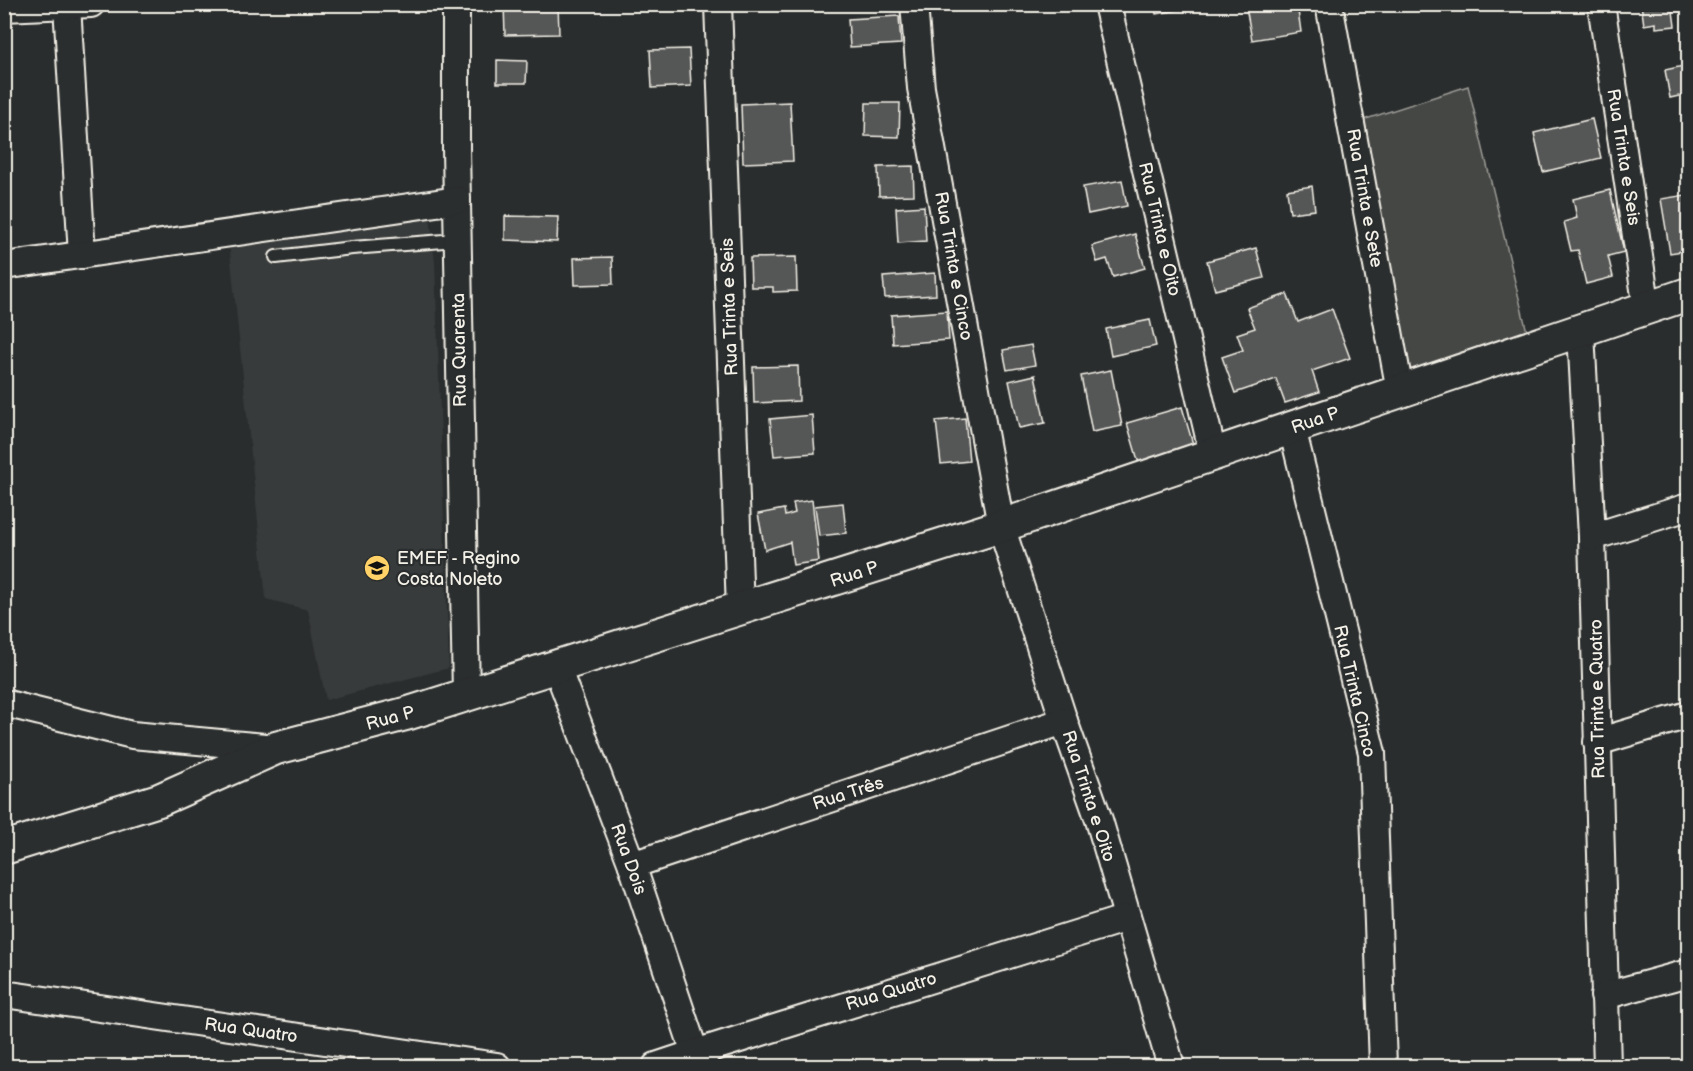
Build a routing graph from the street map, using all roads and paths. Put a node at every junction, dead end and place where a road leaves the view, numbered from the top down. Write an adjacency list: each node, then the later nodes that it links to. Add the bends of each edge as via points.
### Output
1 (456, 4): 9 (street, Rua Quarenta)
2 (718, 4): 23 (street, Rua Trinta e Seis)
3 (914, 4): 21 (street, Rua Trinta e Cinco, via 921,88)
4 (1107, 4): 19 (street, Rua Trinta e Oito)
5 (1329, 4): 17 (street, Rua Trinta e Sete)
6 (1601, 4): 15 (street, Rua Trinta e Seis)
7 (79, 5): 8 (street); 11 (street)
8 (4, 8)
9 (457, 200): 10 (street, Rua Quarenta); 11 (street)
10 (458, 240): 12 (lane); 25 (street, Rua Quarenta)
11 (82, 255): 13 (street)
12 (276, 257)
13 (4, 266)
14 (1689, 294): 15 (street, Rua P)
15 (1647, 309): 16 (street, Rua P)
16 (1581, 332): 17 (street, Rua P); 22 (street, Rua Trinta e Quatro)
17 (1400, 391): 18 (street, Rua P)
18 (1292, 429): 19 (street, Rua P); 41 (street, Rua Trinta Cinco, via 1372,753)
19 (1213, 454): 21 (street, Rua P)
20 (1689, 507): 22 (street)
21 (1001, 526): 23 (street, Rua P); 28 (street, Rua Trinta e Oito)
22 (1592, 537): 29 (street, Rua Trinta e Quatro)
23 (740, 610): 24 (street, Rua P)
24 (557, 668): 25 (street, Rua P); 32 (street, Rua Dois)
25 (466, 695): 30 (street, Rua P)
26 (4, 703): 30 (street, Rua P, via 132,735)
27 (1689, 715): 29 (street)
28 (1064, 721): 32 (street, Rua Três); 33 (street, Rua Trinta e Oito, via 1099,820)
29 (1597, 742): 36 (street, Rua Trinta e Quatro)
30 (276, 748): 31 (street, via 159,800)
31 (4, 848)
32 (632, 865): 37 (street, Rua Dois)
33 (1127, 918): 37 (street, Rua Quatro); 40 (street, Rua Trinta e Oito)
34 (1689, 973): 36 (street)
35 (4, 994): 38 (street, Rua Quatro)
36 (1604, 996): 42 (street, Rua Trinta e Quatro)
37 (700, 1060): 39 (street, Rua Quatro)
38 (497, 1066)
39 (656, 1066)
40 (1171, 1066)
41 (1383, 1066)
42 (1606, 1066)

